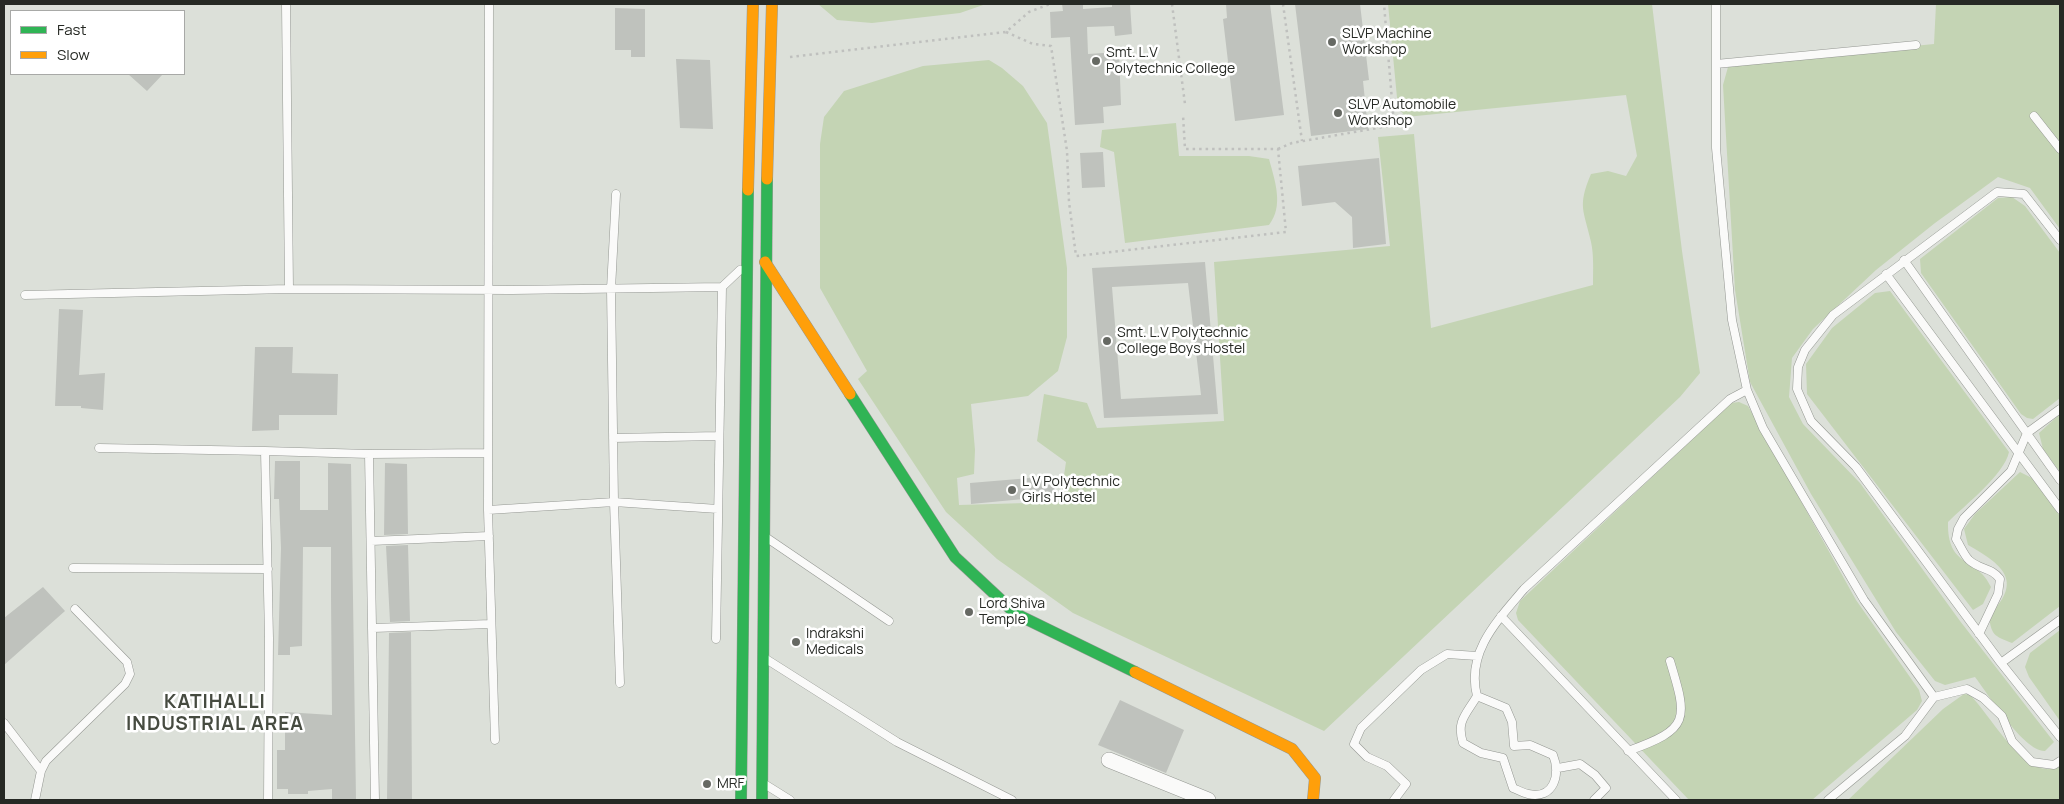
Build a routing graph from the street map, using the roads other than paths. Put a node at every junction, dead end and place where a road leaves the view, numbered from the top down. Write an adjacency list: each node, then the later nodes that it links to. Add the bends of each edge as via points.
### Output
1 (286, 4): 17 (lane)
2 (489, 4): 19 (lane)
3 (753, 4): 14 (main road)
4 (772, 4): 13 (main road)
5 (1716, 4): 7 (lane)
6 (1916, 45): 7 (lane)
7 (1716, 64): 21 (lane, via 1716,148 1724,241 1732,320)
8 (2034, 116): 9 (lane)
9 (2060, 149)
10 (616, 194): 18 (lane)
11 (2060, 240): 12 (lane, via 2024,194 1997,192)
12 (1904, 260): 15 (lane); 23 (lane)
13 (765, 262): 14 (main road); 37 (main road); 76 (main road, via 955,557 1016,614 1292,749 1315,778)
14 (746, 263): 16 (lane); 63 (main road)
15 (1886, 274): 29 (lane); 47 (lane, via 1833,315 1805,350 1798,366 1797,389 1811,421 1856,468)
16 (722, 287): 18 (lane); 24 (lane)
17 (289, 289): 19 (lane); 20 (lane)
18 (611, 289): 19 (lane); 25 (lane)
19 (488, 290): 28 (lane)
20 (25, 295)
21 (1747, 390): 42 (lane, via 1730,398 1628,491 1524,589); 55 (lane, via 1763,428 1864,600)
22 (2060, 409): 23 (lane)
23 (2027, 433): 29 (lane); 31 (lane)
24 (719, 436): 25 (lane); 33 (lane)
25 (613, 438): 32 (lane)
26 (99, 448): 27 (lane)
27 (265, 451): 30 (lane); 40 (lane)
28 (488, 453): 30 (lane); 35 (lane)
29 (2019, 453): 34 (lane); 47 (lane, via 2012,471 1964,518 1958,528 1956,539 1969,560 1993,570 2000,579 1998,594)
30 (369, 454): 38 (lane)
31 (2060, 480)
32 (614, 502): 33 (lane); 35 (lane); 53 (lane)
33 (718, 508): 48 (lane)
34 (2060, 509)
35 (488, 510): 36 (lane)
36 (489, 536): 38 (lane); 45 (lane)
37 (763, 536): 44 (lane); 50 (main road)
38 (370, 541): 46 (lane)
39 (73, 568): 40 (lane)
40 (268, 569): 69 (lane)
41 (75, 609): 65 (lane, via 126,662 130,674 125,684 46,761)
42 (1502, 616): 49 (lane); 59 (lane)
43 (2060, 620): 52 (lane)
44 (890, 621)
45 (491, 624): 46 (lane); 58 (lane)
46 (372, 628): 70 (lane)
47 (1979, 634): 52 (lane)
48 (716, 639)
49 (1477, 656): 54 (lane, via 1473,676); 77 (lane, via 1447,654 1421,670 1361,728 1354,744 1367,757 1387,766 1406,784)
50 (763, 657): 62 (main road); 74 (lane, via 897,742)
51 (1670, 661): 59 (lane, via 1682,700 1683,709 1677,723 1658,740)
52 (2001, 663): 57 (lane)
53 (620, 683)
54 (1477, 696): 64 (lane, via 1506,708 1512,722 1514,746 1543,748 1553,755); 67 (lane, via 1459,731 1464,743 1481,753 1503,758 1513,788)
55 (1934, 697): 61 (lane, via 1967,689 1983,698 2002,716 2012,741 2032,762 2054,765); 80 (lane, via 1905,736)
56 (4, 723): 65 (lane)
57 (2060, 737)
58 (495, 740)
59 (1628, 751): 79 (lane)
60 (1109, 760): 75 (street)
61 (2060, 761)
62 (762, 763): 63 (main road); 66 (main road)
63 (741, 764): 71 (main road)
64 (1558, 768): 67 (lane, via 1556,781); 78 (lane, via 1580,764 1595,775 1606,788)
65 (41, 771): 68 (lane)
66 (762, 783): 72 (main road); 73 (lane)
67 (1543, 796)
68 (35, 800)
69 (268, 800)
70 (375, 800)
71 (741, 800)
72 (762, 800)
73 (790, 800)
74 (1012, 800)
75 (1208, 800)
76 (1313, 800)
77 (1394, 800)
78 (1594, 800)
79 (1676, 800)
80 (1828, 800)

